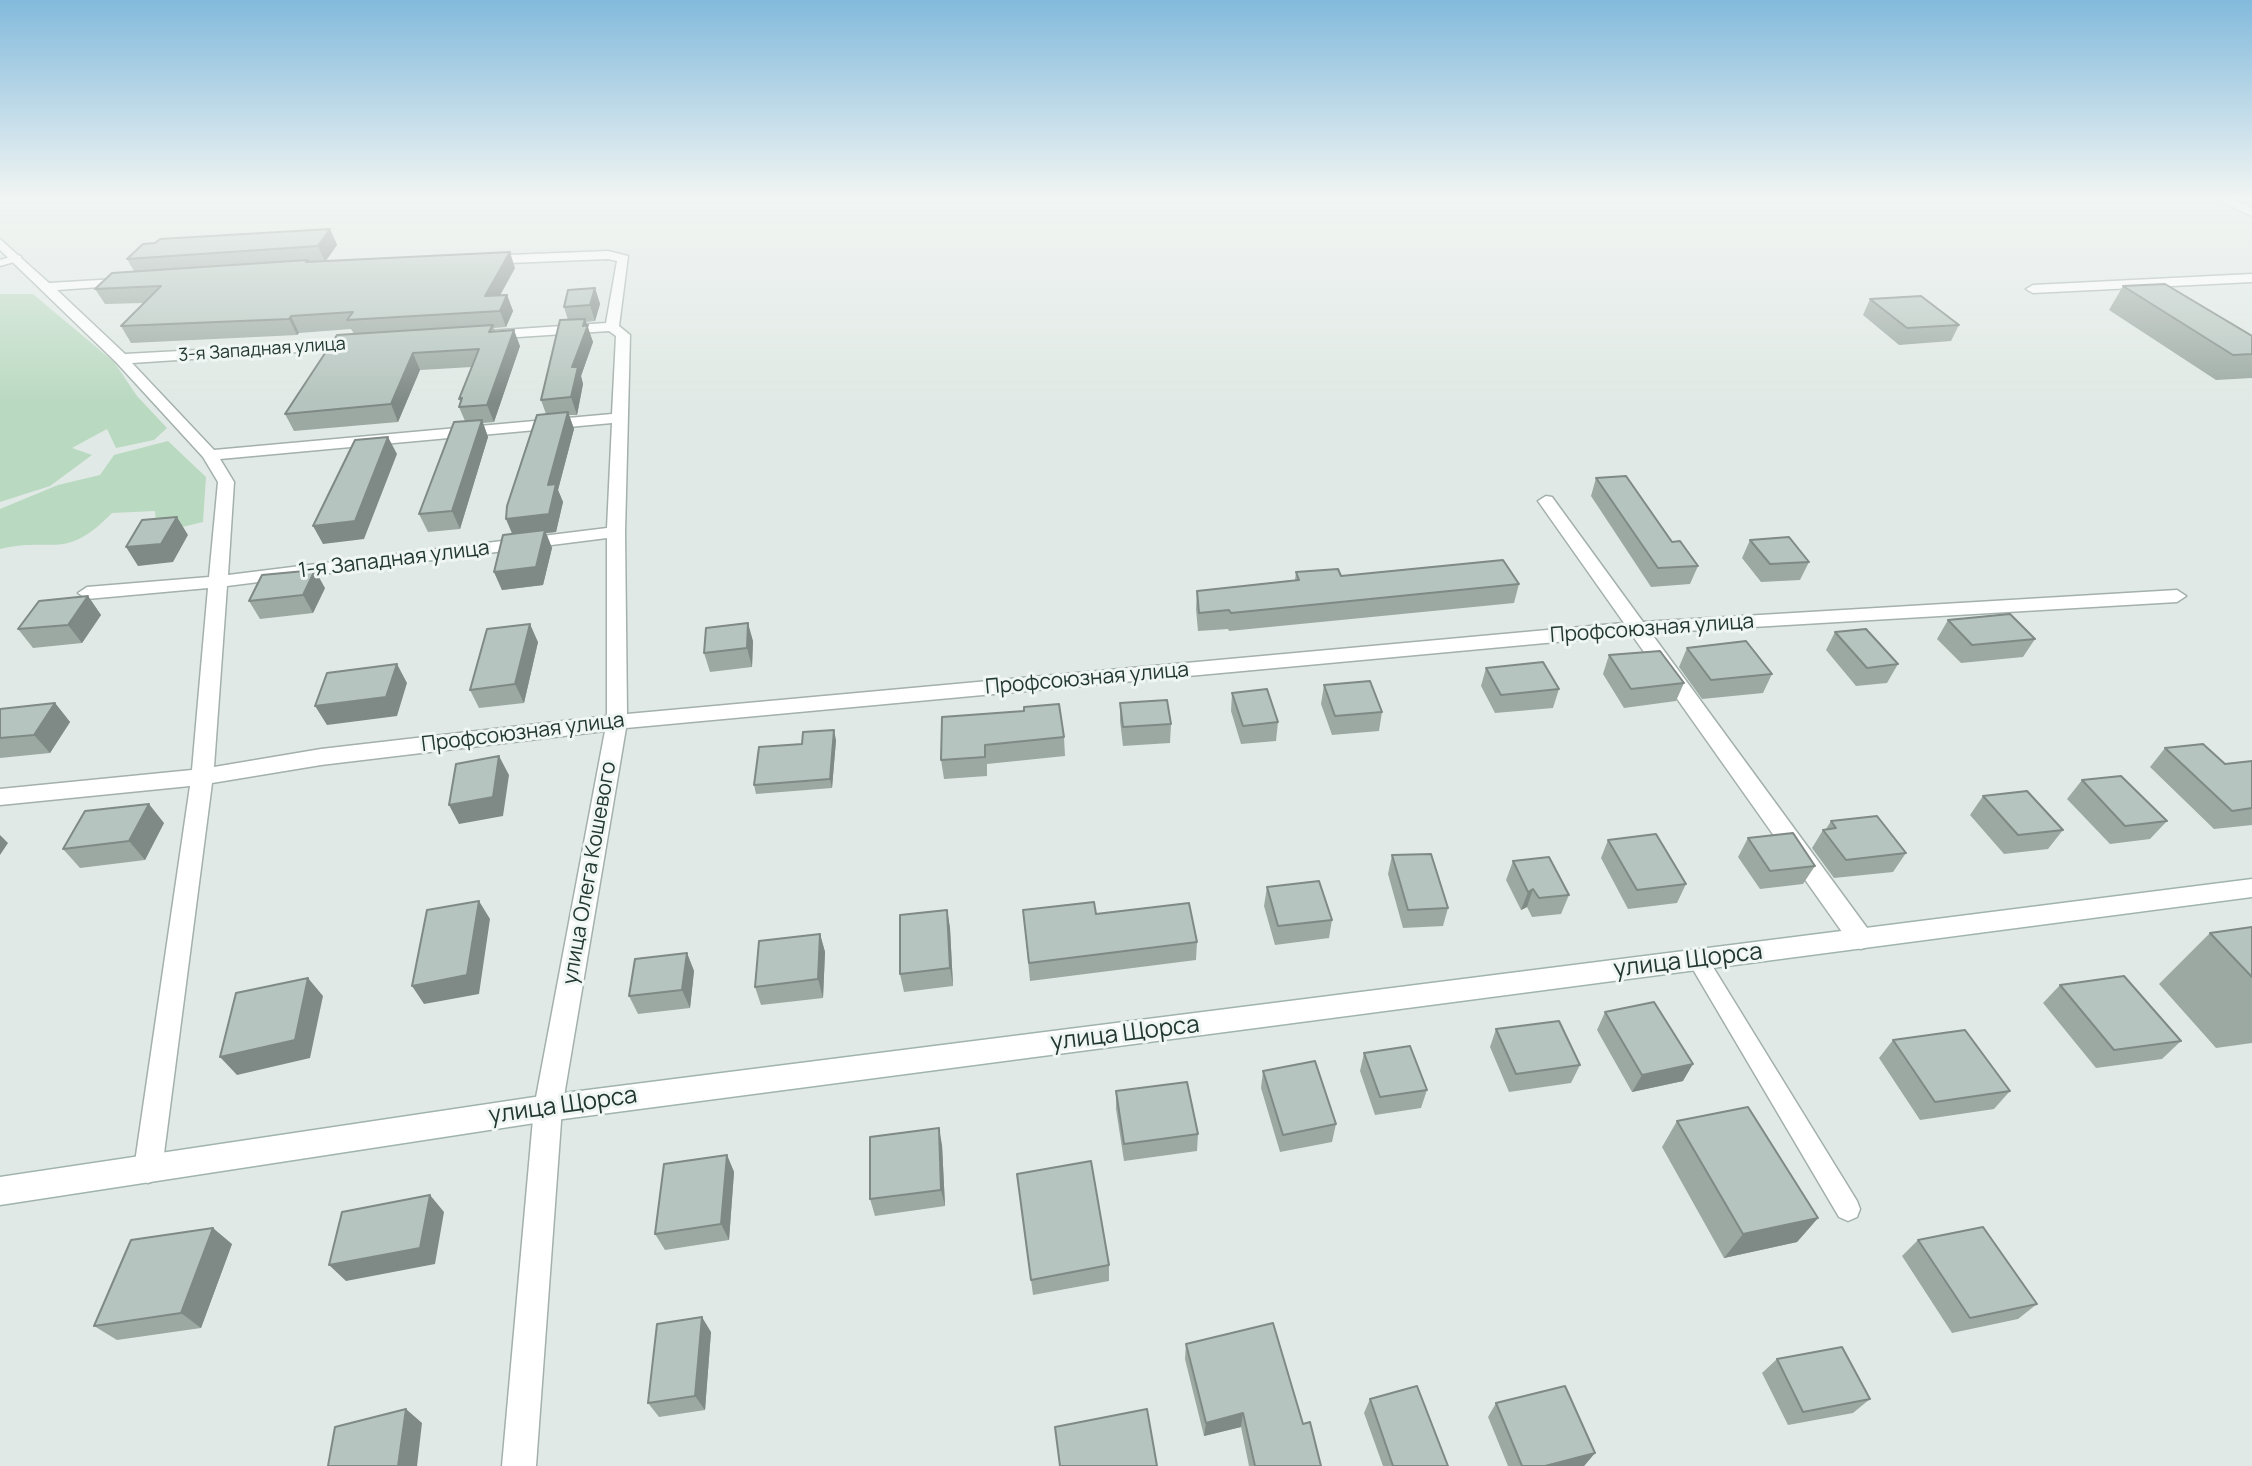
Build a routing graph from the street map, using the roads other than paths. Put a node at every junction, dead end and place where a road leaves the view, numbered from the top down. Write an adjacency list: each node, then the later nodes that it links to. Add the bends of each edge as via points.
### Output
1 (16, 266): 5 (street)
2 (623, 266): 7 (street, улица Олега Кошевого)
3 (2252, 278): 6 (street)
4 (141, 280): 5 (street)
5 (47, 287): 10 (street)
6 (2033, 289)
7 (612, 327): 8 (street); 11 (street, улица Олега Кошевого, via 623,335)
8 (476, 336)
9 (380, 342): 10 (street, 3-я Западная улица)
10 (121, 359): 12 (street)
11 (621, 418): 12 (street); 14 (street, улица Олега Кошевого)
12 (210, 454): 15 (street, via 226,482)
13 (1546, 501): 18 (street)
14 (616, 532): 15 (street, 1-я Западная улица); 19 (street, улица Олега Кошевого)
15 (218, 582): 16 (street, 1-я Западная улица); 20 (street)
16 (87, 593)
17 (2177, 596): 18 (street, Профсоюзная улица)
18 (1637, 628): 19 (street, Профсоюзная улица); 23 (street)
19 (617, 722): 20 (street, Профсоюзная улица, via 321,757); 25 (street, улица Олега Кошевого)
20 (202, 777): 21 (street, Профсоюзная улица); 26 (street)
21 (0, 797)
22 (2252, 888): 23 (street, улица Щорса)
23 (1861, 939): 24 (street, улица Щорса)
24 (1698, 960): 25 (street, улица Щорса); 28 (lane)
25 (548, 1108): 26 (street, улица Щорса); 29 (street, улица Олега Кошевого)
26 (148, 1169): 27 (street, улица Щорса)
27 (0, 1191)
28 (1848, 1209)
29 (519, 1466)

